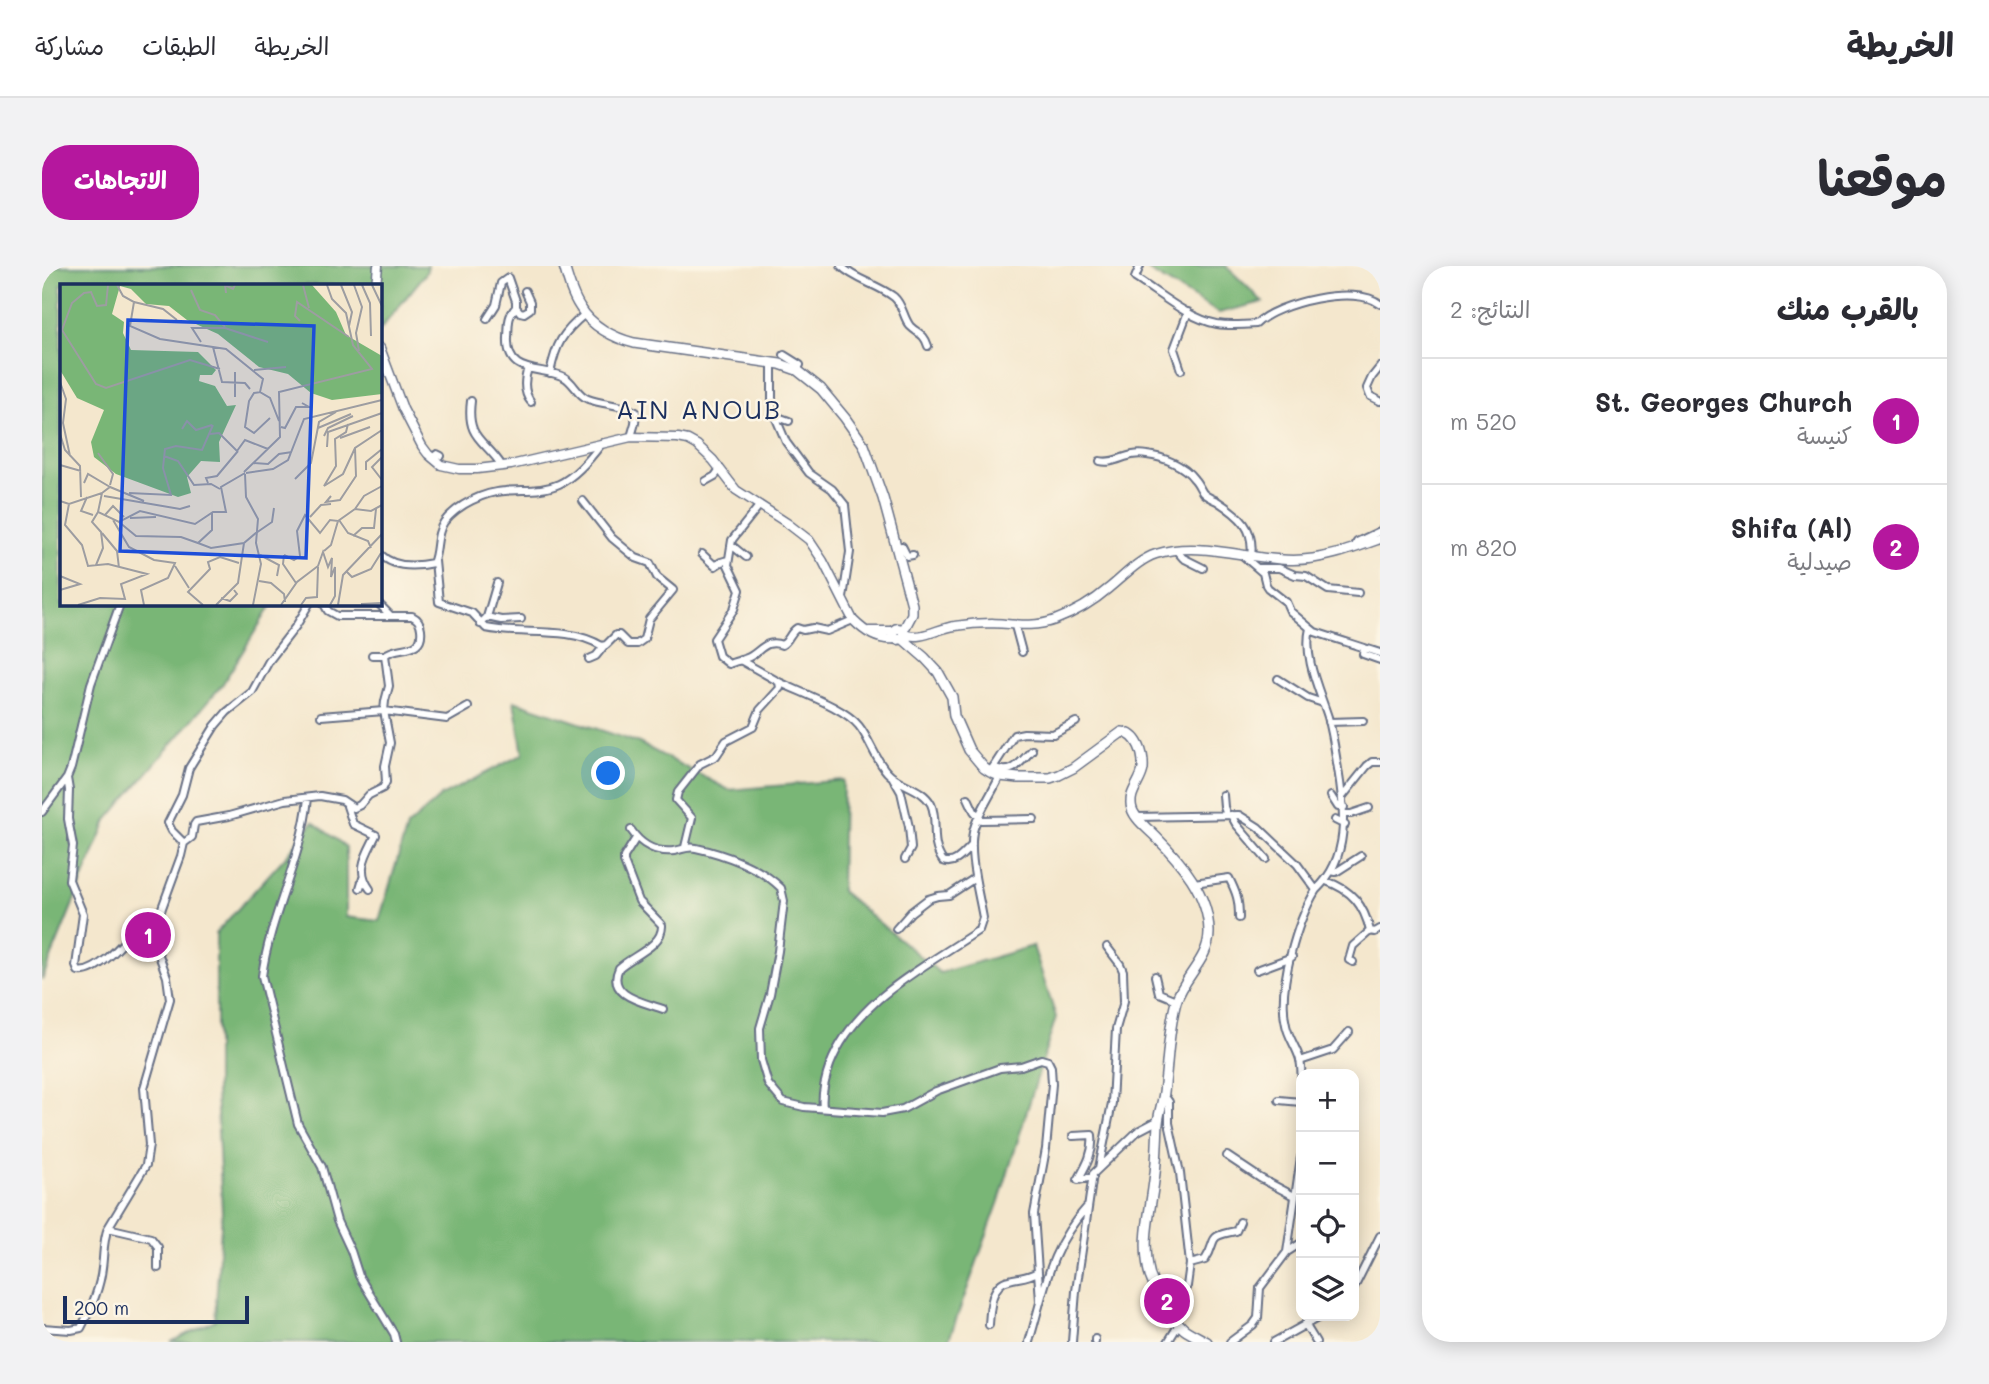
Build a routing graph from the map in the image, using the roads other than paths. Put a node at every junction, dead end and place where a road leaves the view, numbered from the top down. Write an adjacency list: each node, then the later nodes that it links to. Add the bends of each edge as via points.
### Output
1 (378, 266): 5 (street)
2 (564, 266): 10 (main road)
3 (841, 266): 12 (street, via 896,299)
4 (1140, 266): 9 (street, via 1135,278)
5 (376, 284)
6 (525, 291): 8 (street, via 530,309 524,313)
7 (1380, 304): 9 (street, via 1366,296 1326,297 1263,317 1256,324 1227,326)
8 (516, 307): 11 (street, via 509,275); 17 (street, via 510,315 508,347 514,360)
9 (1188, 312): 19 (street, via 1174,349)
10 (585, 314): 15 (main road, via 616,338 634,343); 20 (street, via 565,331)
11 (487, 319)
12 (928, 346)
13 (382, 353): 31 (street, via 422,446 442,465)
14 (784, 355): 18 (street, via 800,365)
15 (772, 363): 18 (main road); 26 (street)
16 (1380, 367): 22 (street, via 1367,388 1370,396)
17 (528, 369): 20 (street); 23 (street, via 524,382)
18 (797, 370): 39 (main road, via 821,389 864,445)
19 (1181, 370)
20 (550, 373): 25 (street, via 566,378 584,398)
21 (471, 401): 31 (street, via 473,432)
22 (1380, 401)
23 (531, 402)
24 (644, 411): 25 (street)
25 (636, 412): 28 (street)
26 (775, 416): 27 (street); 53 (street, via 803,467 845,505 850,552)
27 (789, 421)
28 (631, 437): 29 (street); 32 (street, via 678,438 702,444)
29 (602, 443): 31 (street); 48 (street, via 558,485 498,491 455,512 440,530)
30 (1100, 461): 44 (street, via 1142,454 1181,468 1204,494 1248,527 1252,544)
31 (502, 467)
32 (720, 469): 33 (street); 35 (street, via 736,490)
33 (706, 481)
34 (583, 501): 68 (street, via 612,538 650,564 673,590 651,616 641,642 628,644 616,635)
35 (759, 506): 38 (street, via 732,540); 53 (street, via 808,540)
36 (1380, 531): 40 (street)
37 (1380, 539): 40 (street)
38 (732, 547): 46 (street); 47 (street)
39 (896, 547): 43 (street); 67 (main road, via 912,606)
40 (1354, 548): 44 (street, via 1306,560)
41 (1176, 551): 44 (street); 49 (street); 65 (street, via 1151,556 1064,616)
42 (702, 554): 47 (street, via 715,566)
43 (913, 555)
44 (1247, 556): 50 (street)
45 (382, 557): 48 (street, via 395,564)
46 (746, 557)
47 (728, 560): 75 (street, via 740,590 734,609 714,639 723,660 729,664)
48 (435, 561): 63 (street, via 439,602 472,613)
49 (1203, 568)
50 (1259, 568): 52 (street, via 1279,568 1306,576 1328,590); 66 (street, via 1268,588)
51 (497, 583): 60 (street)
52 (1358, 593)
53 (843, 598): 62 (street)
54 (119, 606): 91 (street, via 91,684)
55 (302, 606): 64 (street)
56 (308, 606): 64 (street)
57 (325, 606): 59 (street, via 337,615)
58 (381, 606): 59 (street)
59 (390, 615): 73 (street, via 417,619 421,638 414,646)
60 (487, 617): 61 (street); 63 (street)
61 (521, 619)
62 (853, 620): 67 (street, via 866,631); 75 (street, via 827,631 797,628 788,642 769,643)
63 (480, 624): 68 (street, via 494,630 569,635)
64 (296, 626): 109 (street, via 252,692 220,719 189,768 169,823)
65 (1015, 626): 67 (street, via 973,624 921,636); 70 (street)
66 (1310, 628): 69 (street); 79 (street, via 1311,662)
67 (900, 633): 88 (main road, via 938,672 952,697 954,716 969,750 984,768)
68 (604, 646): 74 (street)
69 (1364, 648): 71 (street); 76 (street, via 1363,654)
70 (1022, 652)
71 (1380, 653)
72 (372, 654): 73 (street)
73 (385, 655): 81 (street, via 389,686)
74 (589, 659)
75 (740, 660): 78 (street)
76 (1380, 660)
77 (1278, 678): 79 (street)
78 (779, 682): 89 (street, via 850,717); 111 (street, via 780,688 760,710 753,727 726,741 678,792 676,800 692,818)
79 (1323, 703): 85 (street)
80 (468, 707): 81 (street, via 447,719)
81 (384, 711): 82 (street); 97 (street, via 390,743 385,785 357,807)
82 (321, 716)
83 (1363, 721): 85 (street)
84 (1076, 722): 88 (street, via 1053,734 1017,733)
85 (1329, 722): 94 (street)
86 (1032, 750): 88 (street, via 1007,771)
87 (1380, 762): 94 (street, via 1367,765)
88 (992, 770): 90 (main road)
89 (892, 776): 110 (street, via 930,803 943,861 954,862); 113 (street, via 908,817 911,848)
90 (1000, 776): 102 (main road, via 1059,775 1114,736 1129,733 1135,737 1142,760 1143,771 1131,802); 103 (street)
91 (67, 778): 100 (street); 123 (street, via 73,846 69,880 83,914 78,971 85,972 104,960 147,917)
92 (1223, 795): 101 (street)
93 (1331, 796): 99 (street)
94 (1343, 796): 99 (street)
95 (308, 798): 97 (street, via 332,797); 109 (street, via 196,822 192,837); 166 (street, via 262,975 298,1124 323,1167 337,1221 359,1276)
96 (968, 799): 103 (street)
97 (346, 804): 116 (street, via 353,824 376,835 364,861)
98 (1369, 808): 99 (street, via 1351,814)
99 (1344, 810): 106 (street)
100 (42, 811)
101 (1229, 815): 102 (street); 114 (street); 122 (street, via 1240,815 1258,827)
102 (1137, 817): 119 (main road)
103 (978, 818): 104 (street); 110 (street)
104 (1034, 819)
105 (1335, 820): 106 (street)
106 (1345, 825): 115 (street)
107 (631, 831): 108 (street)
108 (636, 838): 111 (street, via 660,850); 134 (street, via 624,862 639,901 663,929 657,941 619,968 615,982 623,994)
109 (184, 843): 123 (street)
110 (972, 845): 117 (street)
111 (685, 847): 141 (street, via 748,866 780,888 784,901 774,975 760,1028 761,1060 768,1084 783,1102)
112 (1362, 856): 115 (street)
113 (905, 859)
114 (1266, 859)
115 (1331, 871): 118 (street)
116 (363, 878): 120 (street); 121 (street)
117 (975, 878): 125 (street, via 950,895 928,899); 141 (street, via 983,918 979,930 896,985 851,1027 825,1078)
118 (1326, 881): 122 (street); 127 (street, via 1355,896)
119 (1194, 883): 124 (street, via 1229,878 1237,892); 133 (main road, via 1205,904 1209,934 1207,946)
120 (360, 888)
121 (370, 888)
122 (1317, 890): 129 (street, via 1303,914)
123 (159, 916): 151 (street, via 156,947 170,999 144,1088 148,1156)
124 (1239, 918)
125 (896, 929)
126 (1380, 929): 127 (street)
127 (1370, 931): 130 (street, via 1353,946 1349,960)
128 (1107, 947): 145 (street, via 1120,964 1124,1001 1116,1028 1112,1104)
129 (1292, 957): 131 (street); 136 (street, via 1285,985 1285,1017)
130 (1353, 962)
131 (1257, 970)
132 (1155, 976): 133 (street, via 1159,993)
133 (1176, 1000): 138 (main road)
134 (663, 1009)
135 (1349, 1032): 136 (street, via 1333,1050)
136 (1300, 1061): 137 (street)
137 (1300, 1069)
138 (1164, 1095): 142 (main road); 155 (street, via 1180,1173)
139 (1279, 1100): 140 (street)
140 (1296, 1102)
141 (823, 1108): 157 (street, via 893,1112 1000,1068 1048,1061 1052,1084 1034,1214)
142 (1158, 1120): 145 (street, via 1138,1131); 160 (main road, via 1146,1248 1150,1275)
143 (1073, 1136): 146 (street, via 1092,1135 1090,1156 1078,1180)
144 (1227, 1156): 148 (street)
145 (1099, 1168): 146 (street)
146 (1093, 1177): 149 (street)
147 (1296, 1185): 148 (street)
148 (1294, 1196): 154 (street)
149 (1087, 1206): 159 (street, via 1057,1250); 168 (street)
150 (1240, 1222): 155 (street, via 1236,1231 1216,1236 1205,1260)
151 (108, 1228): 156 (street, via 151,1238 158,1247); 165 (street, via 97,1291 81,1328)
152 (1380, 1236): 158 (street)
153 (1296, 1246): 154 (street)
154 (1287, 1252): 171 (street, via 1259,1288 1258,1318)
155 (1190, 1264): 160 (street, via 1187,1286)
156 (158, 1269)
157 (1037, 1272): 159 (street); 164 (street, via 998,1284)
158 (1359, 1278)
159 (1040, 1301): 167 (street)
160 (1173, 1315): 162 (main road)
161 (1311, 1321): 163 (street)
162 (1180, 1324): 169 (street); 170 (main road)
163 (1305, 1324): 172 (street); 173 (street)
164 (989, 1325)
165 (42, 1328)
166 (396, 1342)
167 (1029, 1342)
168 (1072, 1342)
169 (1168, 1342)
170 (1207, 1342)
171 (1230, 1342)
172 (1274, 1342)
173 (1316, 1342)

